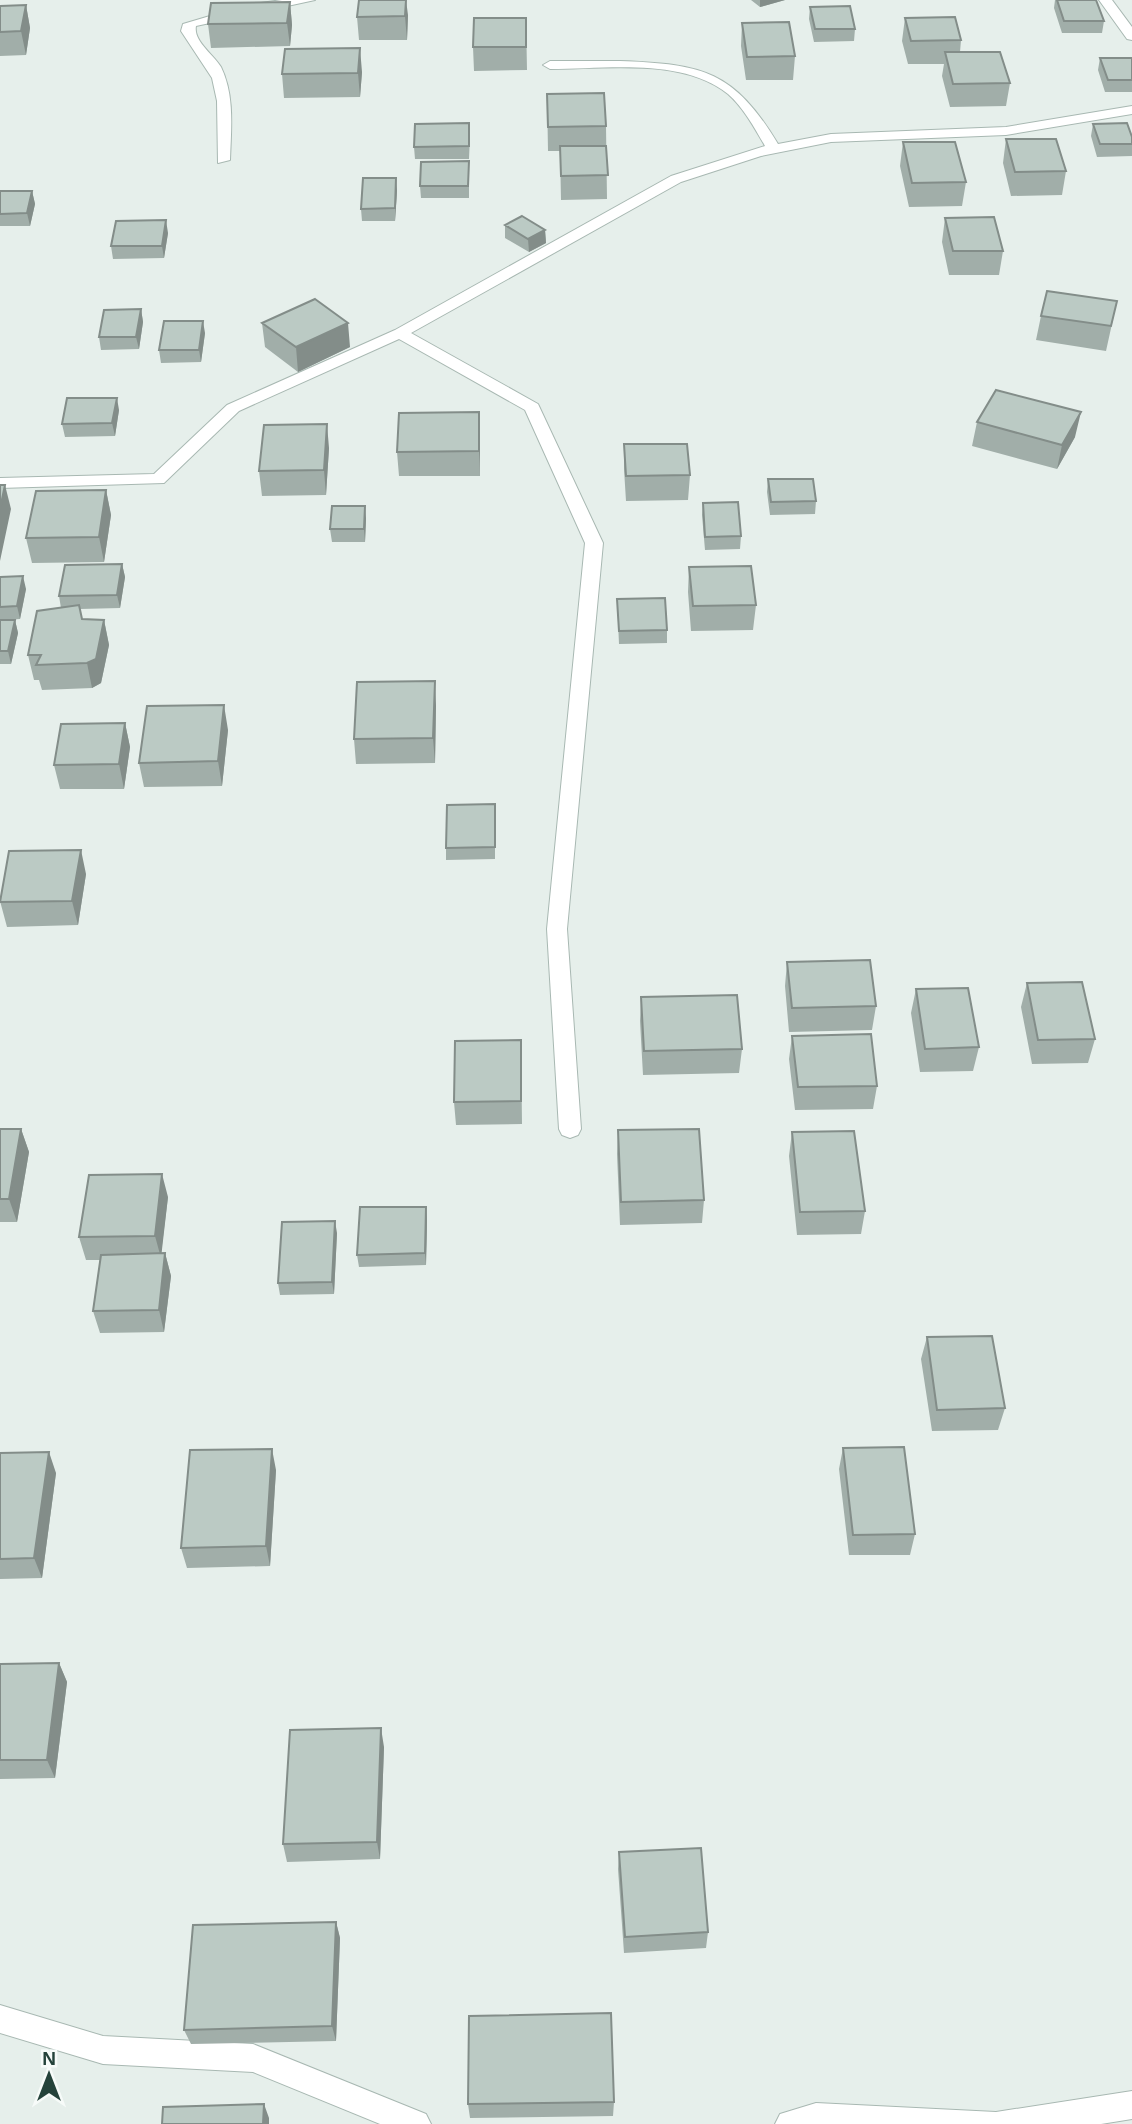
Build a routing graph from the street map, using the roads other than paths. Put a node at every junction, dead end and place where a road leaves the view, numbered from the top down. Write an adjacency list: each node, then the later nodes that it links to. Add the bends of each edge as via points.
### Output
1 (309, 0): 7 (street, via 190,24 192,40 213,65 226,96)
2 (1105, 0): 3 (street)
3 (1132, 36)
4 (550, 65): 6 (street, via 690,72 717,80 750,111)
5 (1132, 110): 6 (street, via 1006,131 831,138)
6 (774, 149): 8 (street, via 676,180)
7 (223, 159)
8 (400, 333): 9 (street, via 233,408 158,479); 10 (street, via 532,407 594,543 557,929)
9 (0, 482)
10 (570, 1129)
11 (0, 2020): 13 (street, via 103,2050 253,2058)
12 (1132, 2105): 16 (street)
13 (416, 2124)
14 (790, 2124): 15 (street, via 817,2118)
15 (991, 2124)
16 (1001, 2124)

